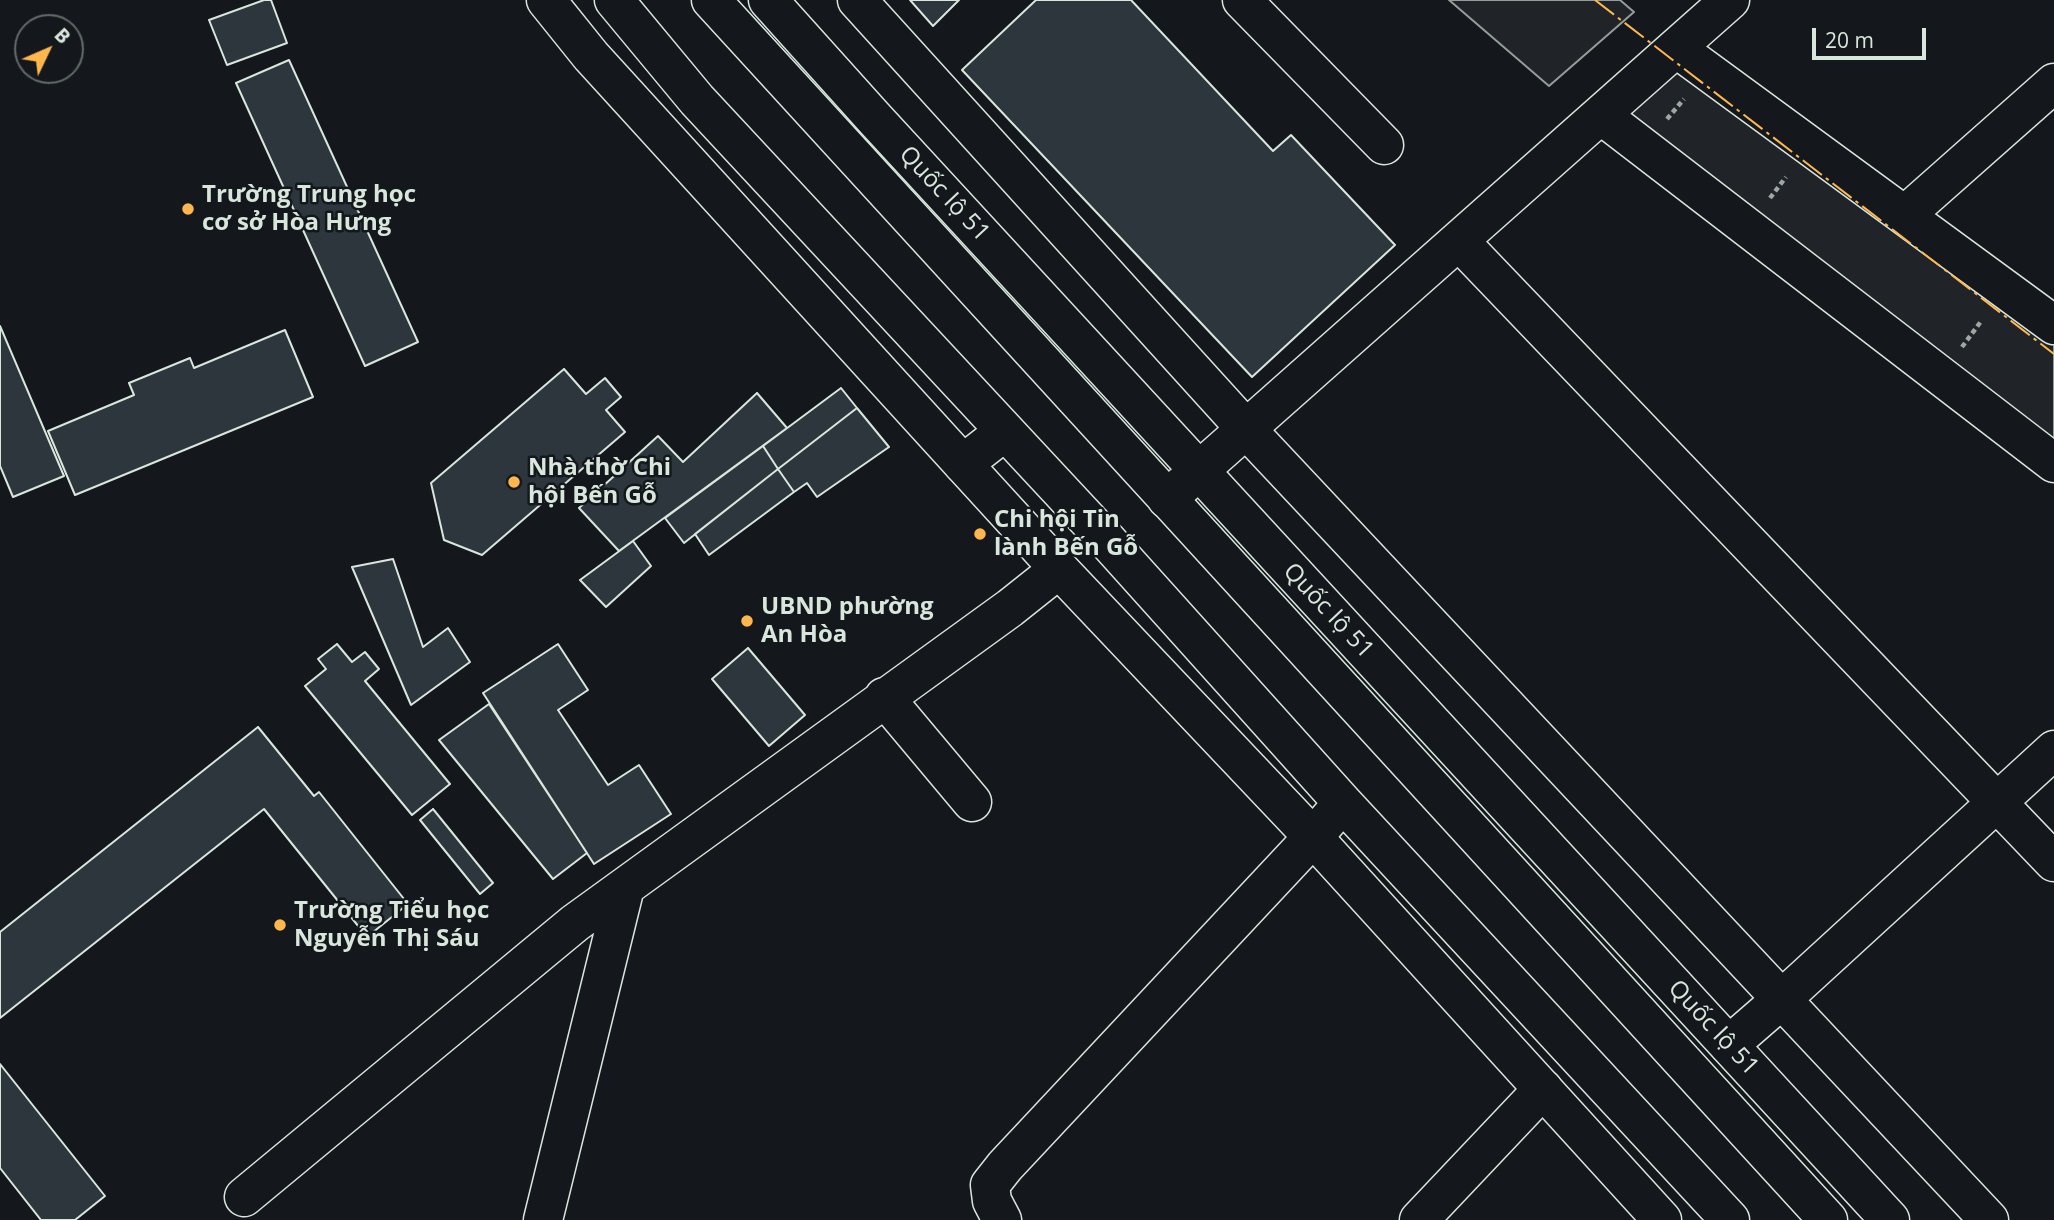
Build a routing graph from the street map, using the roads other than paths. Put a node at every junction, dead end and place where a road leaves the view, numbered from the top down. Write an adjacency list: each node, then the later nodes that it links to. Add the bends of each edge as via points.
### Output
1 (546, 0): 18 (main road, via 600,66)
2 (614, 0): 16 (main road, via 697,100)
3 (712, 0): 20 (main road, Quốc lộ 51)
4 (768, 0): 19 (main road, Quốc lộ 51)
5 (857, 0): 15 (main road)
6 (1242, 0): 11 (main road)
7 (1730, 0): 8 (main road)
8 (1676, 48): 10 (main road); 12 (main road)
9 (2054, 83): 12 (main road)
10 (1601, 115): 13 (main road); 17 (main road)
11 (1384, 145)
12 (1905, 215): 14 (main road)
13 (1460, 240): 15 (main road); 24 (main road)
14 (2054, 326)
15 (1247, 430): 19 (main road); 30 (main road)
16 (1004, 432): 18 (main road); 26 (main road)
17 (2054, 463)
18 (963, 464): 21 (main road)
19 (1200, 472): 20 (main road); 31 (main road, Quốc lộ 51)
20 (1167, 499): 39 (main road, Quốc lộ 51)
21 (1059, 569): 22 (main road); 27 (main road)
22 (884, 697): 25 (main road); 29 (main road)
23 (2054, 750): 24 (main road)
24 (1997, 801): 28 (main road); 30 (main road)
25 (972, 802)
26 (1343, 803): 27 (main road); 38 (main road)
27 (1313, 838): 32 (main road); 35 (main road, via 1005,1166 990,1185)
28 (2054, 862)
29 (625, 887): 33 (main road, via 575,923); 34 (main road)
30 (1782, 999): 31 (main road); 41 (main road)
31 (1729, 1045): 40 (main road, Quốc lộ 51)
32 (1543, 1089): 36 (main road); 37 (main road)
33 (244, 1196)
34 (543, 1220)
35 (1002, 1220)
36 (1419, 1220)
37 (1662, 1220)
38 (1730, 1220)
39 (1828, 1220)
40 (1890, 1220)
41 (1989, 1220)

